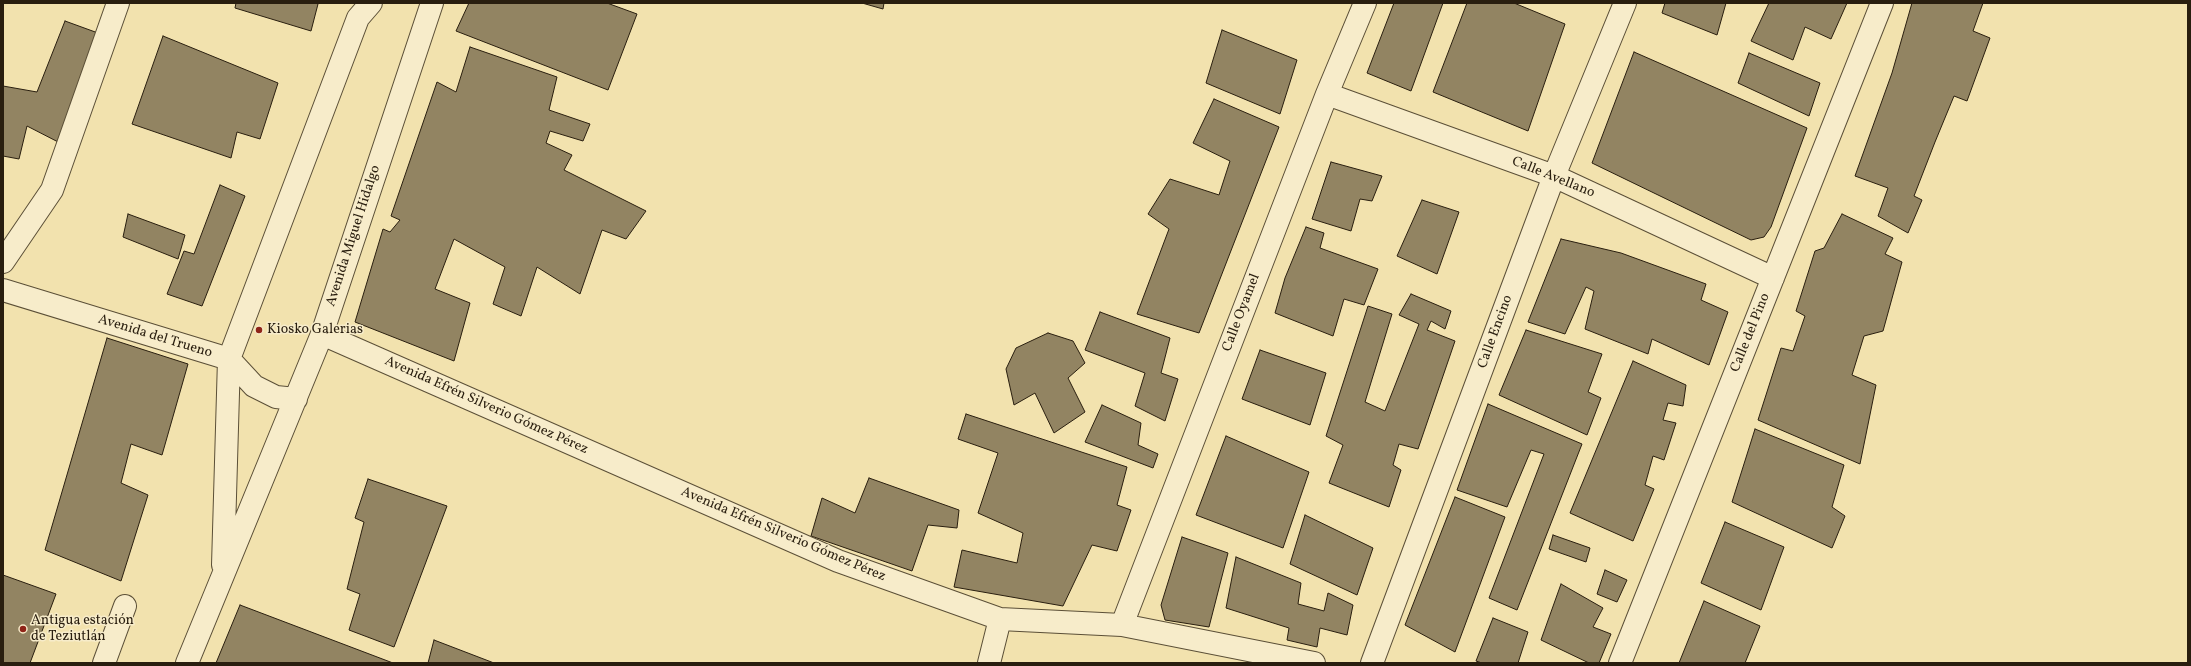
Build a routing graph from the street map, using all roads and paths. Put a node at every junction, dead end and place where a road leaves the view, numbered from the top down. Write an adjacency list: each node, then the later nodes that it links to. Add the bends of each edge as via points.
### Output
1 (118, 3): 9 (street, via 52,190)
2 (371, 3): 13 (street, Avenida Miguel Hidalgo, via 358,18)
3 (432, 3): 12 (street, Avenida Miguel Hidalgo)
4 (1365, 3): 7 (street, Calle Oyamel)
5 (1625, 3): 8 (street, Calle Encino)
6 (1882, 3): 10 (street, Calle del Pino)
7 (1327, 94): 8 (street, Calle Avellano); 18 (street, Calle Oyamel)
8 (1554, 176): 10 (street, Calle Avellano); 23 (street, Calle Encino)
9 (3, 262)
10 (1773, 278): 24 (street, Calle del Pino)
11 (3, 290): 13 (street, Avenida del Trueno)
12 (322, 334): 14 (street, Avenida Miguel Hidalgo); 17 (street, Avenida Efrén Silverio Gómez Pérez, via 838,561)
13 (229, 359): 14 (street, Avenida del Trueno, via 254,386 276,397); 15 (street, Avenida Miguel Hidalgo)
14 (296, 399): 15 (street, Avenida Miguel Hidalgo)
15 (223, 578): 20 (street, Avenida Miguel Hidalgo)
16 (125, 606): 19 (street)
17 (1000, 619): 18 (street, Avenida Efrén Silverio Gómez Pérez); 21 (street)
18 (1122, 625): 22 (street, Avenida Efrén Silverio Gómez Pérez)
19 (104, 663)
20 (187, 663)
21 (989, 663)
22 (1314, 663)
23 (1372, 663)
24 (1620, 663)

